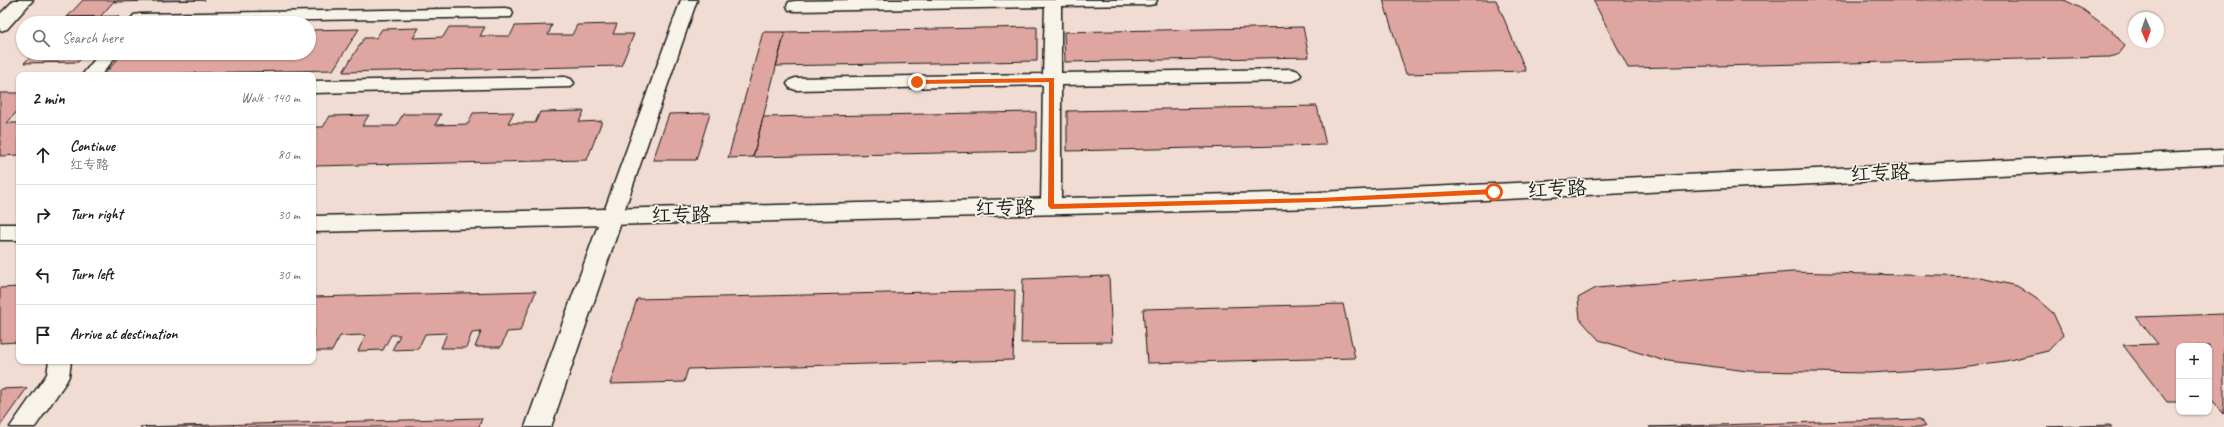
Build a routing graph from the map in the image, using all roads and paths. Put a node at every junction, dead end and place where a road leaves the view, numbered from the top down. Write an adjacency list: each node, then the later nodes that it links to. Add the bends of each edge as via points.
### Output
1 (24, 0): 8 (street)
2 (689, 0): 18 (lane)
3 (1149, 0): 4 (lane)
4 (1053, 2): 5 (lane); 12 (lane)
5 (795, 6)
6 (505, 13): 7 (lane)
7 (316, 16)
8 (0, 25)
9 (104, 60): 10 (lane)
10 (94, 72)
11 (1292, 75): 12 (lane)
12 (1052, 80): 14 (lane); 17 (lane)
13 (565, 83): 15 (lane)
14 (796, 84)
15 (316, 91)
16 (2224, 157): 17 (street, 红专路, via 1319,200)
17 (1051, 206): 18 (street, 红专路)
18 (612, 217): 19 (street, 红专路); 24 (street)
19 (316, 224)
20 (0, 232): 21 (street)
21 (16, 232)
22 (60, 364): 23 (lane, via 58,376)
23 (22, 427)
24 (538, 427)

